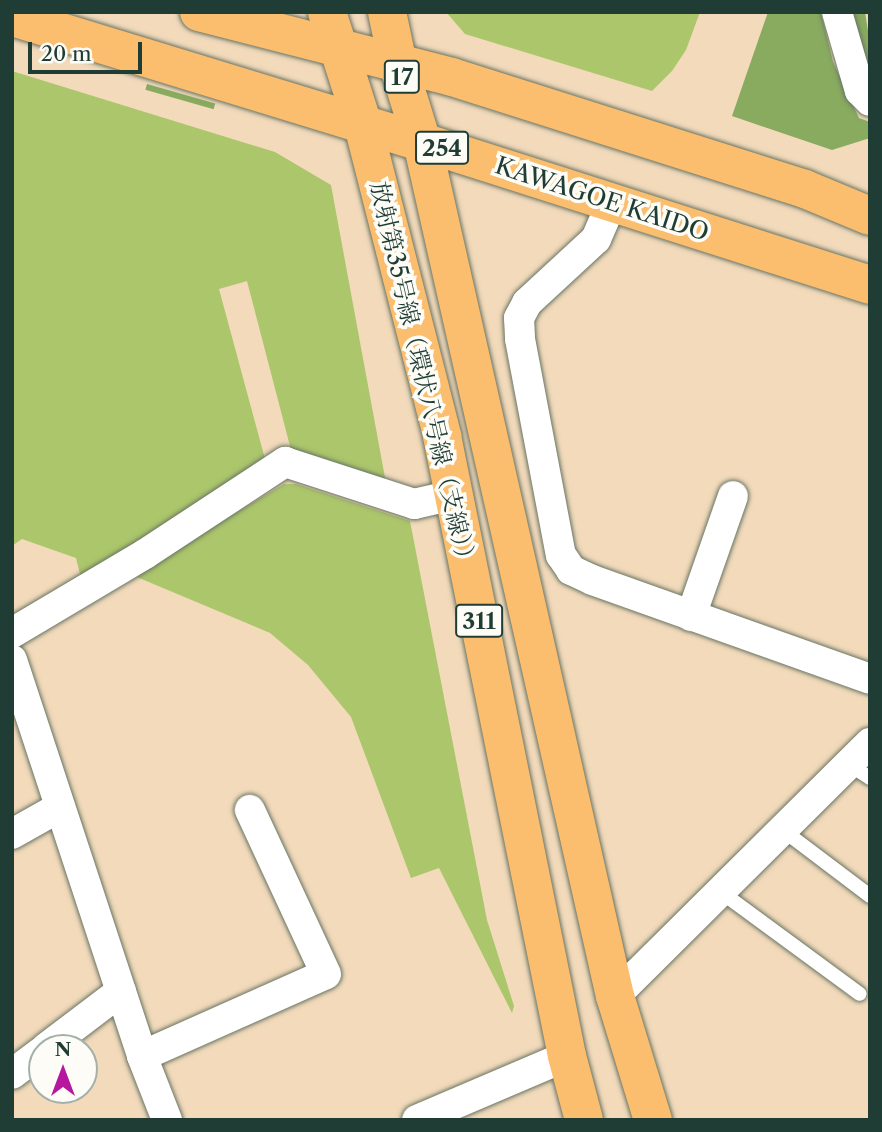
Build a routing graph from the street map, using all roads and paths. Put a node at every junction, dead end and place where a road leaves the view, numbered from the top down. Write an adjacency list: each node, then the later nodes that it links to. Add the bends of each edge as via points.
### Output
1 (199, 12): 5 (main road)
2 (387, 12): 6 (main road, 17)
3 (837, 12): 7 (street, via 860,91)
4 (12, 17): 8 (main road, KAWAGOE KAIDO / 254)
5 (332, 30): 6 (main road); 8 (main road, 17)
6 (398, 64): 9 (main road, 17); 11 (main road, via 805,189)
7 (870, 102)
8 (363, 125): 9 (main road, KAWAGOE KAIDO / 254); 13 (main road, 放射第35号線（環状八号線（支線）） / 311)
9 (422, 142): 10 (main road, KAWAGOE KAIDO / 254); 29 (main road, 放射第35号線（環状八号線（支線）） / 311)
10 (612, 202): 12 (main road, KAWAGOE KAIDO / 254); 15 (street, via 596,239 527,303 519,318 556,539 571,570)
11 (870, 216)
12 (870, 285)
13 (454, 495): 16 (street, via 414,504 285,461 145,554); 32 (main road, 放射第35号線（環状八号線（支線）） / 311)
14 (733, 496): 15 (street)
15 (691, 615): 18 (street)
16 (12, 633)
17 (12, 660): 21 (street)
18 (870, 679)
19 (870, 743): 20 (street)
20 (860, 771): 23 (street)
21 (60, 807): 24 (street); 27 (street)
22 (250, 810): 31 (street, via 326,974)
23 (784, 831): 25 (street); 26 (lane)
24 (12, 834)
25 (721, 891): 28 (lane); 29 (street)
26 (870, 896)
27 (121, 992): 30 (street); 31 (street)
28 (860, 994)
29 (615, 996): 38 (main road, 放射第35号線（環状八号線（支線）） / 311)
30 (65, 1034)
31 (142, 1056): 35 (street)
32 (567, 1056): 36 (street); 37 (main road, 放射第35号線（環状八号線（支線）） / 311)
33 (28, 1062): 34 (street)
34 (12, 1073)
35 (167, 1120)
36 (417, 1120)
37 (584, 1120)
38 (653, 1120)

